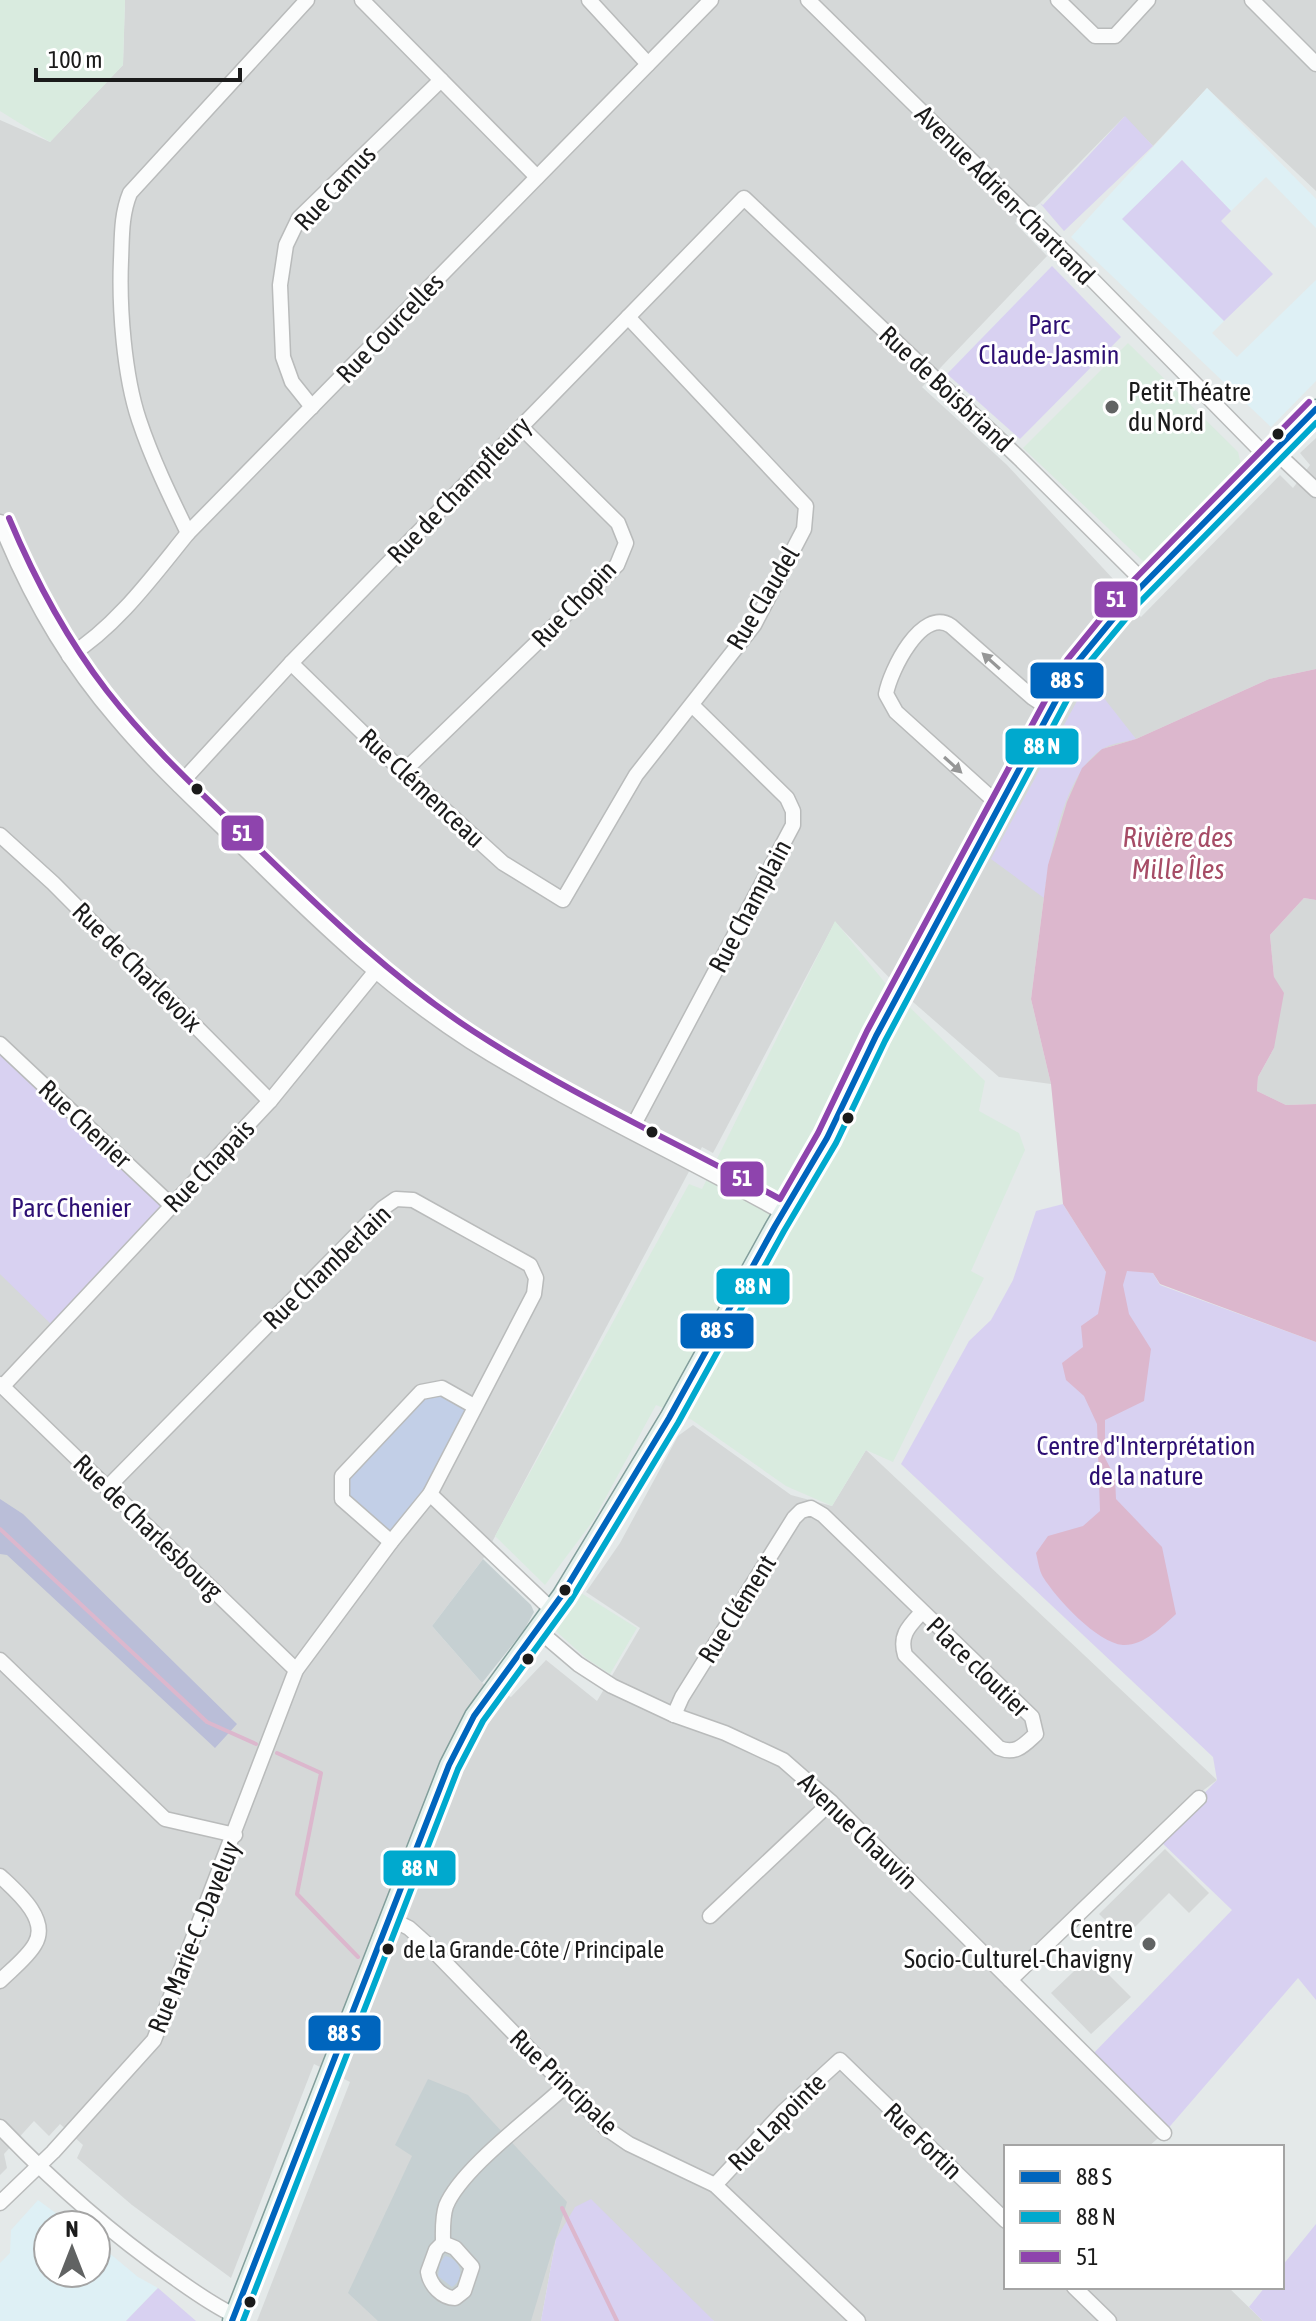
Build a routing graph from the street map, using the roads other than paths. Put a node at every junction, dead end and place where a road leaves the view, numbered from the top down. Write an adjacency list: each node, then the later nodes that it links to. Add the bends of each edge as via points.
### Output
1 (307, 0): 21 (street, via 130,193 123,211 119,295 138,417)
2 (362, 0): 11 (street)
3 (589, 0): 10 (street)
4 (711, 0): 10 (street, Rue Courcelles)
5 (808, 0): 18 (street, Avenue Adrien-Chartrand, via 1250,441)
6 (1058, 0): 7 (street, via 1095,36 1115,36)
7 (1148, 0)
8 (1252, 0): 9 (street)
9 (1315, 61)
10 (648, 64): 12 (street, Rue Courcelles)
11 (441, 80): 12 (street); 15 (street, Rue Camus, via 299,218 286,245 280,285 283,357 292,382)
12 (537, 177): 15 (street, Rue Courcelles)
13 (744, 198): 14 (street, Rue de Champfleury); 22 (street, Rue de Boisbriand)
14 (628, 317): 17 (street, Rue de Champfleury); 25 (street, Rue Claudel, via 806,506 804,529 754,625)
15 (312, 407): 21 (street, Rue Courcelles)
16 (1316, 409): 18 (main road)
17 (521, 427): 24 (street, Rue de Champfleury); 27 (street, Rue Chopin, via 618,523 626,543 617,565)
18 (1271, 455): 19 (street, Avenue Adrien-Chartrand, via 1283,459); 22 (main road)
19 (1316, 490)
20 (0, 522): 23 (street)
21 (188, 533): 23 (street, Rue Courcelles, via 140,591)
22 (1145, 583): 26 (main road, via 1090,644)
23 (69, 656): 28 (street, via 117,720)
24 (291, 663): 27 (street, Rue Clémenceau); 28 (street, Rue de Champfleury)
25 (692, 705): 31 (street, Rue Claudel, via 636,775); 35 (street, Rue Champlain, via 787,798 793,825)
26 (1051, 710): 29 (main road); 29 (street, one-way to 29, via 943,621 921,629 892,676 886,694 896,712)
27 (403, 772): 31 (street, Rue Clémenceau, via 503,863)
28 (179, 785): 32 (street)
29 (999, 805): 37 (main road)
30 (0, 835): 34 (street, Rue de Charlevoix)
31 (563, 900)
32 (375, 972): 34 (street, Rue Chapais); 35 (street, via 483,1049)
33 (0, 1044): 36 (street, Rue Chenier)
34 (270, 1101): 36 (street, Rue Chapais)
35 (631, 1130): 37 (street)
36 (171, 1205): 38 (street, Rue Chapais)
37 (784, 1213): 44 (main road, via 646,1458)
38 (1, 1386): 40 (street, Rue de Charlesbourg)
39 (474, 1406): 40 (street, Rue Chamberlain, via 534,1294 536,1278 530,1265 413,1200 396,1199); 41 (street, Rue Chamberlain); 43 (street, via 442,1388 421,1392 342,1476 342,1499)
40 (107, 1488): 48 (street, Rue de Charlesbourg)
41 (430, 1494): 43 (street, Rue Chamberlain); 44 (street)
42 (806, 1508): 45 (street, Place cloutier, via 823,1515); 49 (street, Rue Clément, via 794,1518)
43 (391, 1542): 48 (street, Rue Chamberlain)
44 (552, 1610): 46 (main road)
45 (922, 1612): 45 (street, Place cloutier, via 1032,1717 1036,1734 1020,1749 999,1748 905,1655 901,1643 906,1629)
46 (538, 1630): 49 (street, Avenue Chauvin, via 597,1678); 55 (main road, via 461,1737)
47 (0, 1660): 52 (street, via 165,1819)
48 (296, 1670): 52 (street, Rue Marie-C.-Daveluy)
49 (674, 1715): 51 (street, Avenue Chauvin, via 783,1760)
50 (1199, 1798): 56 (street)
51 (831, 1802): 54 (street); 56 (street, Avenue Chauvin)
52 (235, 1835): 62 (street, Rue Marie-C.-Daveluy, via 154,2040)
53 (0, 1876): 57 (street, via 27,1903 38,1925 36,1943)
54 (710, 1916)
55 (391, 1919): 59 (street, Rue Principale, via 428,1945); 68 (main road)
56 (1010, 1980): 61 (street, Avenue Chauvin)
57 (0, 1981)
58 (840, 2060): 63 (street, Rue Lapointe); 65 (street, Rue Fortin)
59 (564, 2087): 63 (street, Rue Principale, via 618,2137); 66 (street, via 459,2183 444,2213)
60 (0, 2127): 62 (street)
61 (1164, 2133)
62 (38, 2166): 64 (street, Rue Marie-C.-Daveluy); 68 (street, via 125,2242)
63 (715, 2185): 69 (street, Rue Principale)
64 (0, 2203)
65 (1004, 2219)
66 (443, 2243)
67 (1076, 2289): 70 (street)
68 (233, 2318)
69 (858, 2321)
70 (1109, 2321)

